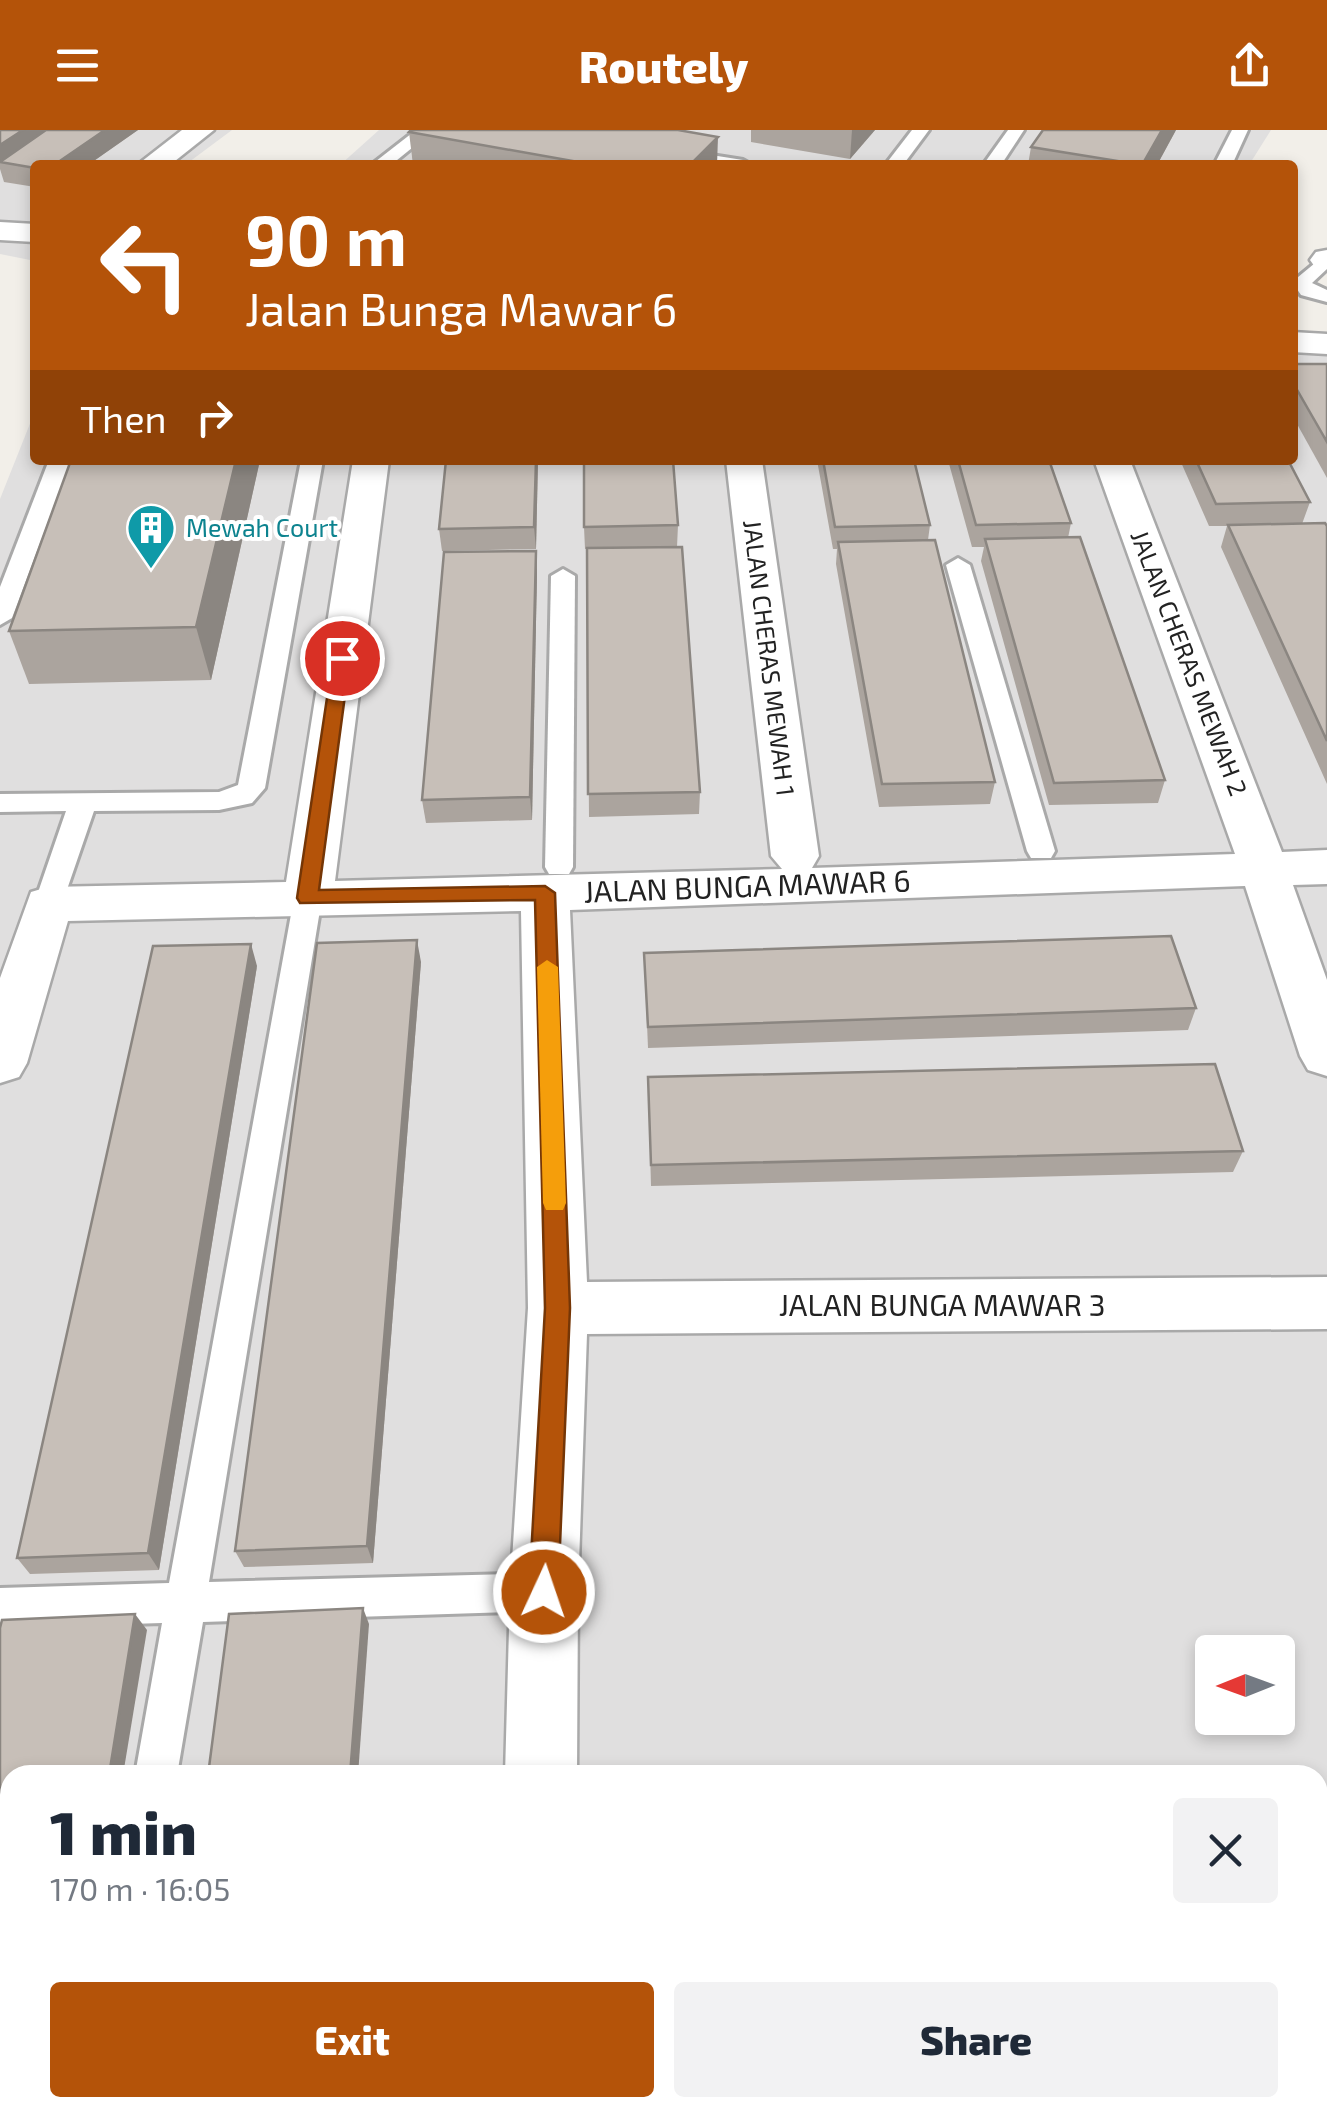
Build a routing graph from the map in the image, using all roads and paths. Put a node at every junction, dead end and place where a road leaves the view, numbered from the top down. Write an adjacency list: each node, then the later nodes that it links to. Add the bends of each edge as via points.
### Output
1 (200, 130): 7 (street)
2 (426, 130): 8 (lane)
3 (922, 130): 10 (lane)
4 (1016, 130): 11 (lane)
5 (1240, 130): 12 (lane)
6 (645, 149): 9 (lane)
7 (159, 160)
8 (387, 160)
9 (712, 160)
10 (898, 160)
11 (995, 160)
12 (1226, 160)
13 (1298, 256): 14 (lane)
14 (1327, 260): 15 (lane, via 1302,283)
15 (1327, 296)
16 (1298, 342): 17 (street)
17 (1327, 344)
18 (58, 465): 25 (lane)
19 (311, 465): 26 (lane, via 251,788 242,798 220,801)
20 (370, 465): 33 (street)
21 (745, 465): 29 (street, JALAN CHERAS MEWAH 1)
22 (1114, 465): 31 (street, JALAN CHERAS MEWAH 2)
23 (958, 565): 28 (lane)
24 (563, 576): 32 (lane)
25 (0, 618)
26 (83, 803): 27 (lane); 34 (lane)
27 (0, 804)
28 (1041, 851)
29 (795, 856)
30 (1327, 867): 31 (street, JALAN BUNGA MAWAR 6)
31 (1263, 868): 32 (street, JALAN BUNGA MAWAR 6); 35 (street, JALAN CHERAS MEWAH 2)
32 (552, 880): 33 (street, JALAN BUNGA MAWAR 6); 38 (street)
33 (308, 898): 34 (street, JALAN BUNGA MAWAR 6); 40 (lane)
34 (48, 904): 36 (street)
35 (1327, 1056)
36 (0, 1063)
37 (1327, 1304): 38 (street, JALAN BUNGA MAWAR 3)
38 (558, 1308): 39 (street)
39 (544, 1592): 40 (lane); 43 (street)
40 (186, 1602): 41 (lane); 42 (lane)
41 (0, 1608)
42 (158, 1765)
43 (541, 1765)

